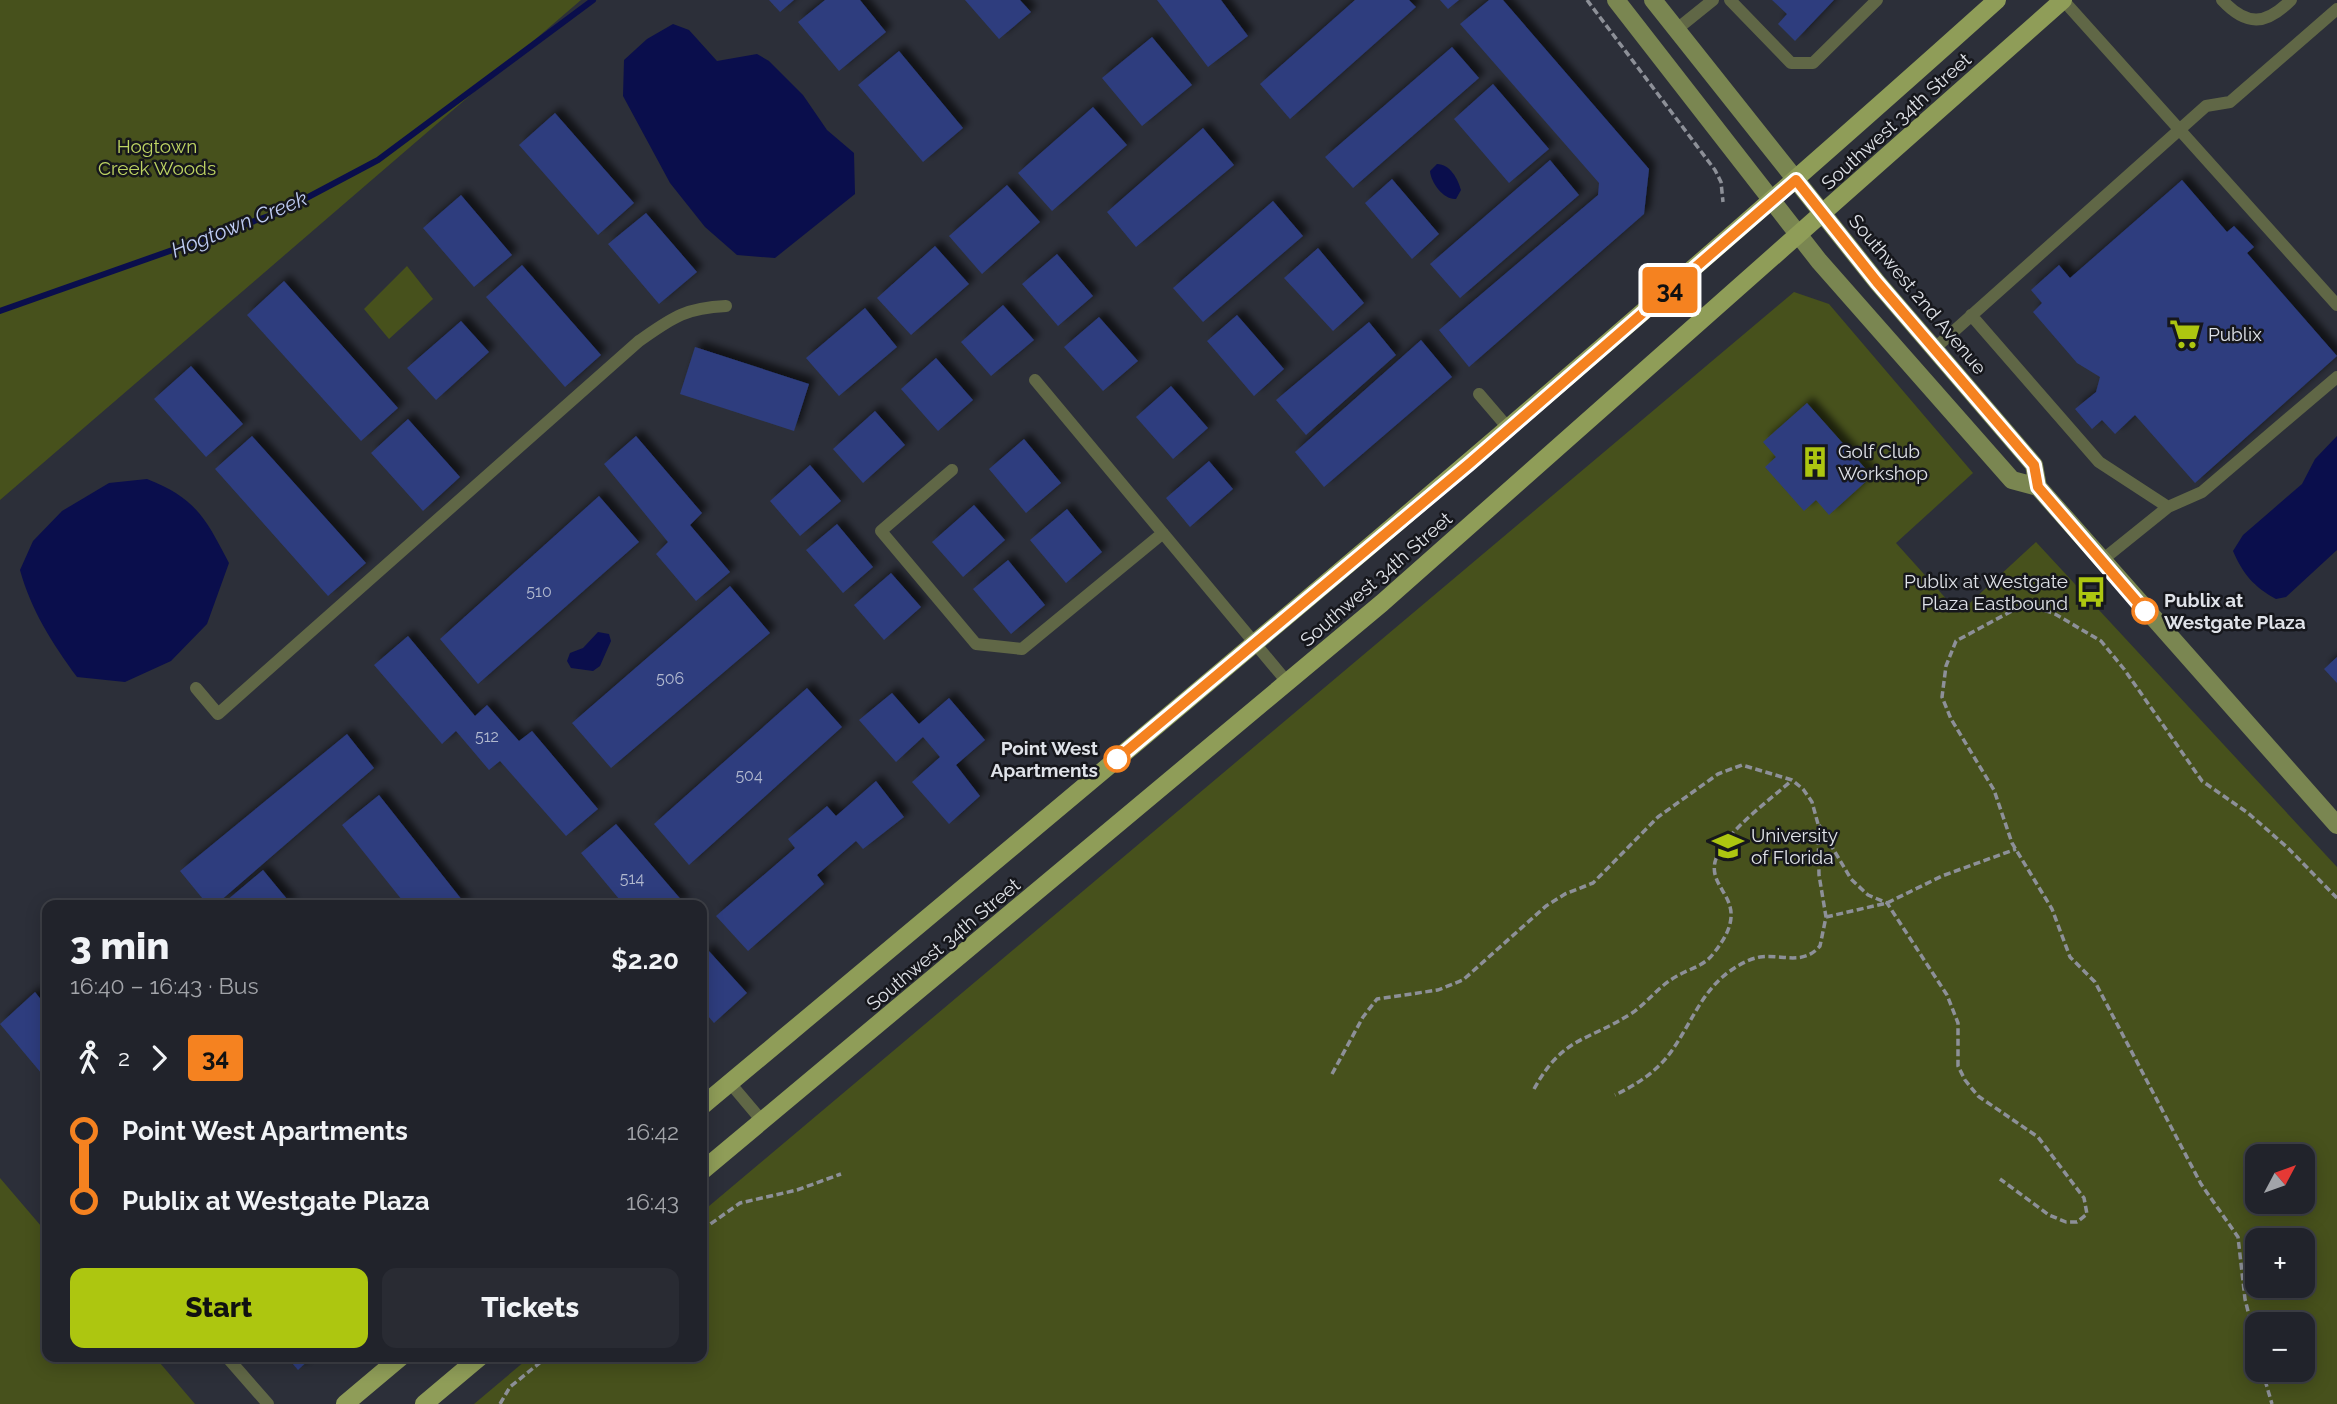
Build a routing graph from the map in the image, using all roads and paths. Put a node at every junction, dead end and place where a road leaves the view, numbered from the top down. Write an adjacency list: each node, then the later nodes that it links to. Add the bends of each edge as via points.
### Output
1 (1587, 0): 15 (path, via 1715,170)
2 (1616, 0): 16 (main road, Southwest 2nd Avenue)
3 (1653, 0): 12 (main road, Southwest 2nd Avenue)
4 (1713, 0): 12 (lane)
5 (1730, 0): 6 (lane, via 1791,63 1813,63)
6 (1877, 0)
7 (2063, 0): 13 (lane); 17 (main road, Southwest 34th Street)
8 (2222, 0): 9 (lane, via 2256,21 2269,19)
9 (2291, 0)
10 (1993, 1): 14 (main road, Southwest 34th Street)
11 (2337, 9): 13 (lane, via 2230,102 2206,106)
12 (1677, 29): 14 (main road, Southwest 2nd Avenue)
13 (2180, 128): 19 (lane); 21 (lane)
14 (1796, 180): 16 (main road, Southwest 34th Street); 17 (main road, Southwest 2nd Avenue)
15 (1723, 202)
16 (1772, 202): 18 (main road, Southwest 2nd Avenue); 26 (main road, Southwest 34th Street)
17 (1824, 215): 18 (main road, Southwest 34th Street); 22 (main road, Southwest 2nd Avenue)
18 (1799, 236): 28 (main road, Southwest 2nd Avenue, via 2012,480); 33 (main road, Southwest 34th Street)
19 (2337, 305)
20 (726, 306): 34 (lane, via 695,307 639,341 218,714)
21 (1971, 315): 22 (lane); 29 (lane, via 2099,462)
22 (1935, 348): 28 (main road, Southwest 2nd Avenue, via 2034,465)
23 (2337, 377): 29 (lane, via 2202,492)
24 (1035, 380): 30 (lane)
25 (1479, 394): 26 (lane)
26 (1509, 429): 32 (main road, Southwest 34th Street)
27 (952, 470): 30 (lane, via 881,531 976,644 1022,649)
28 (2038, 487): 31 (main road, Southwest 2nd Avenue)
29 (2168, 507): 31 (lane)
30 (1163, 533): 32 (lane)
31 (2101, 561): 37 (main road, Southwest 2nd Avenue)
32 (1255, 644): 33 (lane); 43 (main road, Southwest 34th Street)
33 (1288, 682): 47 (main road, Southwest 34th Street)
34 (196, 688)
35 (1792, 780): 36 (path, via 1809,795); 42 (path, via 1742,765 1718,774 1650,823 1593,883 1558,898 1532,917 1463,980 1438,990 1377,999); 44 (path, via 1738,830 1716,858 1717,880 1729,898 1732,915 1713,955 1676,976 1633,1012 1569,1045 1553,1059)
36 (1818, 824): 40 (path, via 1851,879 1868,895); 41 (path)
37 (2337, 825)
38 (2016, 849): 39 (path, via 1994,790 1951,719 1942,691 1956,642 2014,609 2028,606 2069,620 2101,641 2202,781 2248,813); 40 (path, via 1942,876); 52 (path, via 2048,900 2070,957 2095,982 2201,1184 2238,1237)
39 (2337, 898)
40 (1887, 903): 41 (path); 50 (path, via 1954,1009 1958,1066 1965,1080 1979,1096 2038,1137 2084,1198 2087,1214 2077,1222 2055,1219)
41 (1826, 917): 45 (path, via 1823,941 1816,951 1792,959 1759,957 1726,975 1704,997 1661,1063 1643,1080)
42 (1332, 1074)
43 (730, 1083): 46 (main road, Southwest 34th Street); 47 (lane)
44 (1534, 1089)
45 (1615, 1095)
46 (707, 1102)
47 (762, 1121): 48 (main road, Southwest 34th Street)
48 (707, 1167)
49 (841, 1174): 51 (path, via 740,1203)
50 (2000, 1178)
51 (707, 1226)
52 (2248, 1312)
53 (231, 1362): 58 (lane)
54 (395, 1362): 59 (main road)
55 (474, 1362): 60 (main road)
56 (541, 1362): 61 (path, via 510,1387)
57 (2266, 1382): 62 (path)
58 (268, 1404)
59 (345, 1404)
60 (424, 1404)
61 (499, 1404)
62 (2272, 1404)

